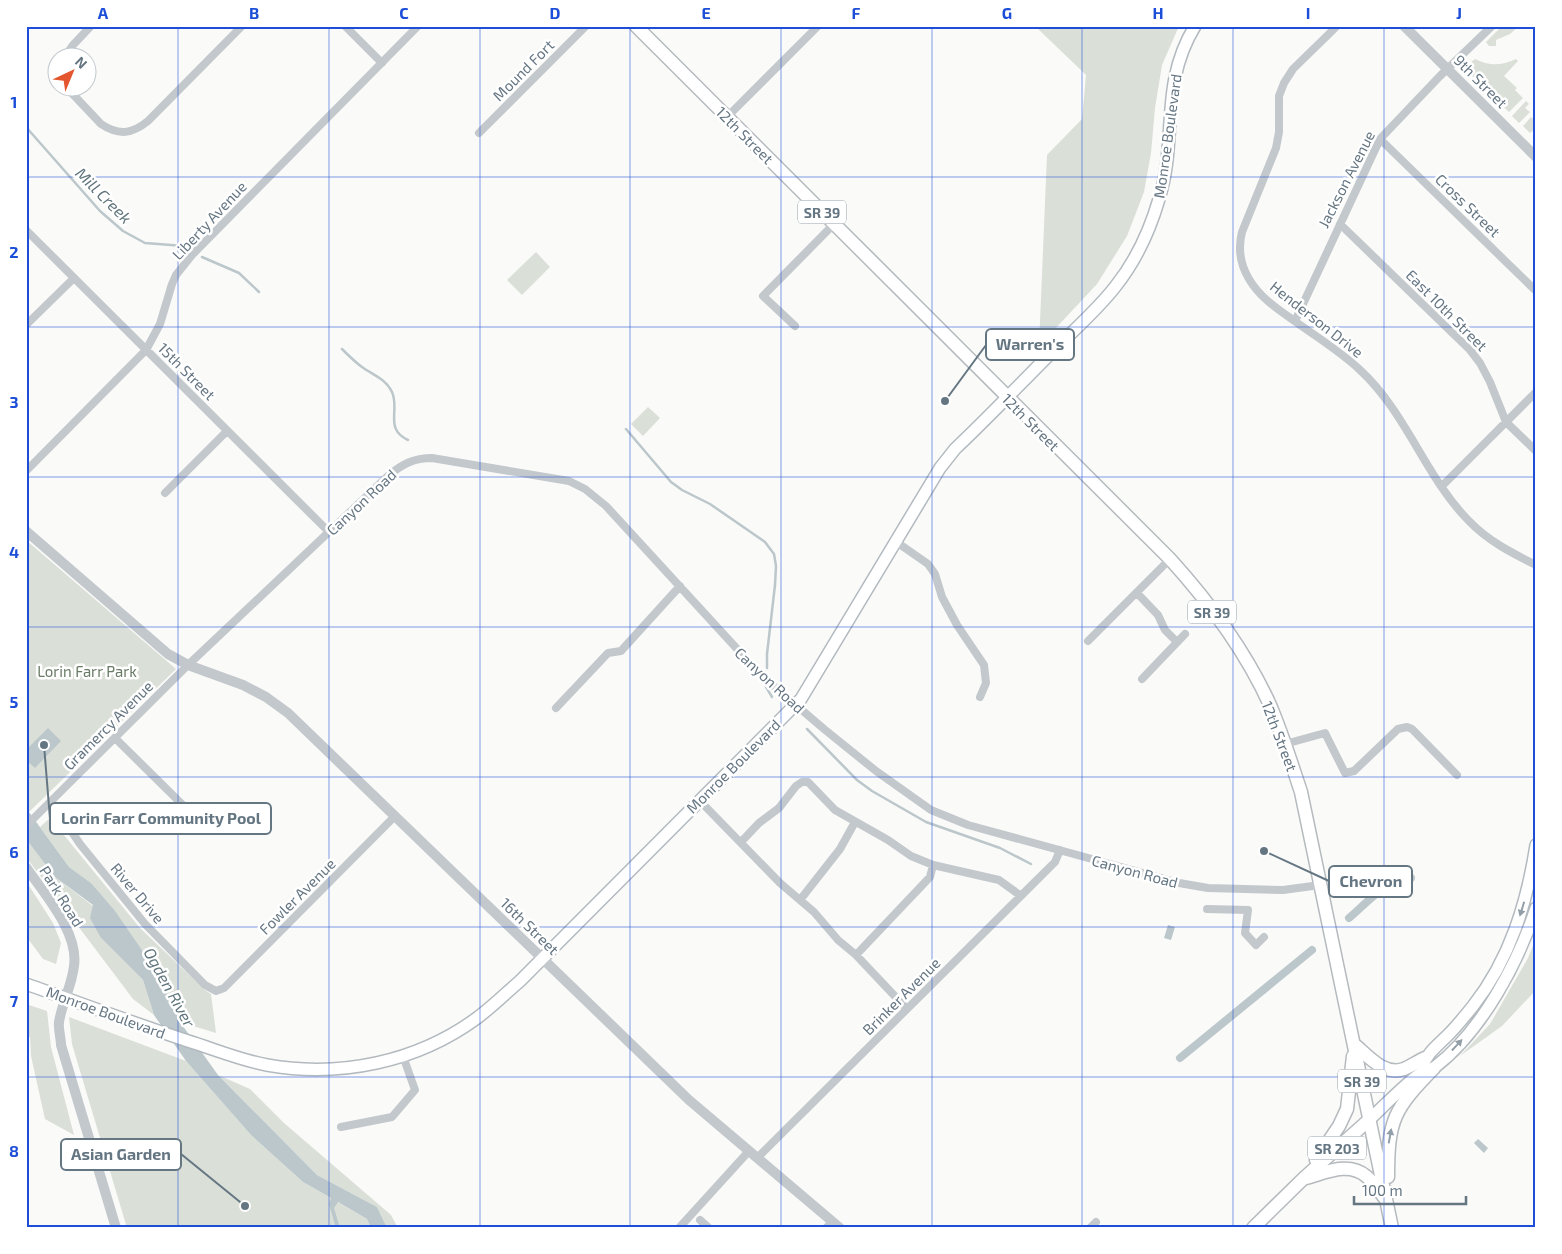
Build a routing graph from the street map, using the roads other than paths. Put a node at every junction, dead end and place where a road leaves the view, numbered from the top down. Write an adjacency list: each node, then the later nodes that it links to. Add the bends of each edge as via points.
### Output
1 (91, 26): 12 (street)
2 (242, 26): 15 (street, via 148,121 134,131 113,130 101,124)
3 (345, 26): 13 (street)
4 (418, 26): 13 (street, Liberty Avenue)
5 (586, 26): 17 (street, Mound Fort)
6 (636, 26): 16 (main road, 12th Street / SR 39)
7 (818, 26): 16 (street)
8 (1195, 26): 30 (main road, Monroe Boulevard, via 1180,56 1173,80 1163,187 1139,249 1108,296)
9 (1337, 26): 25 (street, Henderson Drive, via 1293,69 1284,83 1279,96 1276,148 1239,245 1241,261 1249,279 1275,308)
10 (1404, 26): 14 (street, 9th Street)
11 (1492, 26): 14 (street, Jackson Avenue)
12 (71, 48)
13 (382, 63): 28 (street, Liberty Avenue, via 184,265 172,284 160,324)
14 (1447, 69): 18 (street, Jackson Avenue); 19 (street, 9th Street)
15 (76, 98)
16 (727, 118): 20 (main road, 12th Street / SR 39)
17 (480, 133)
18 (1380, 139): 21 (street, Jackson Avenue); 24 (street, Cross Street)
19 (1536, 157)
20 (834, 224): 27 (street, via 763,296); 30 (main road, 12th Street / SR 39)
21 (1340, 224): 25 (street, Jackson Avenue); 31 (street, East 10th Street, via 1470,350 1490,382)
22 (26, 230): 23 (street, 15th Street)
23 (74, 278): 26 (street); 28 (street, 15th Street)
24 (1536, 291)
25 (1295, 321): 35 (street, Henderson Drive, via 1342,355 1375,386)
26 (26, 325)
27 (795, 326)
28 (146, 350): 32 (street, 15th Street); 34 (street, Liberty Avenue)
29 (1536, 392): 31 (street)
30 (1007, 398): 39 (main road, Monroe Boulevard, via 945,462); 40 (main road, 12th Street / SR 39)
31 (1506, 422): 33 (street, East 10th Street); 35 (street)
32 (227, 431): 36 (street); 38 (street, 15th Street)
33 (1536, 451)
34 (26, 471)
35 (1442, 486): 41 (street, Henderson Drive, via 1455,506 1489,538)
36 (165, 494)
37 (26, 531): 47 (street, via 168,654)
38 (329, 532): 42 (street, Canyon Road, via 392,472 412,460 432,458 569,481 586,489 606,506); 47 (street, Canyon Road)
39 (895, 541): 49 (street, via 928,564 935,574 942,597 984,665 986,683); 50 (main road, Monroe Boulevard, via 819,671)
40 (1170, 559): 43 (street); 53 (main road, 12th Street / SR 39, via 1196,588 1252,670)
41 (1536, 565)
42 (680, 586): 50 (street, Canyon Road, via 739,652); 51 (street, via 621,651 608,653)
43 (1137, 593): 45 (street); 46 (street, via 1156,612 1165,630)
44 (1185, 634): 46 (street)
45 (1088, 641)
46 (1177, 642): 48 (street)
47 (188, 665): 52 (street, Gramercy Avenue); 57 (street, 16th Street, via 266,697)
48 (1142, 679)
49 (980, 697)
50 (796, 704): 55 (main road, Monroe Boulevard); 63 (street, Canyon Road, via 876,771 930,810 968,825)
51 (556, 708)
52 (115, 738): 56 (street, Gramercy Avenue); 59 (street)
53 (1286, 744): 54 (street, via 1325,733 1345,773 1354,771 1398,730 1407,727); 66 (main road, 12th Street / SR 39, via 1301,792)
54 (1457, 775)
55 (700, 800): 61 (street); 73 (main road, Monroe Boulevard)
56 (51, 801): 60 (street, Gramercy Avenue); 75 (street, River Drive, via 80,844 145,924 205,985)
57 (395, 816): 73 (street, 16th Street); 75 (street, Fowler Avenue, via 224,988)
58 (855, 822): 61 (street, via 835,810 808,782 802,782); 64 (street, via 911,856); 68 (street, via 840,849)
59 (201, 823)
60 (26, 826)
61 (741, 842): 68 (street)
62 (1536, 845): 80 (main road, one-way to 80, via 1524,906 1500,965 1474,1004)
63 (1060, 850): 66 (street, Canyon Road, via 1208,888 1283,890); 67 (street, Brinker Avenue, via 1055,862)
64 (933, 865): 67 (street, via 999,880); 72 (street, via 930,878)
65 (26, 867): 76 (street, Park Road, via 72,941 74,968)
66 (1320, 885): 78 (main road, SR 39)
67 (1021, 896): 77 (street, Brinker Avenue)
68 (800, 900): 72 (street)
69 (1536, 908): 81 (main road, one-way to 69, via 1468,1033 1500,987 1519,952)
70 (1207, 909): 71 (street, via 1248,910 1245,933 1256,945)
71 (1264, 937)
72 (856, 955): 77 (street)
73 (542, 958): 79 (main road, Monroe Boulevard, via 476,1019); 85 (street, 16th Street, via 689,1100)
74 (26, 984): 76 (main road, Monroe Boulevard)
75 (216, 991)
76 (65, 998): 79 (main road, Monroe Boulevard, via 265,1065 312,1069 362,1066); 90 (street, via 59,1024 61,1045)
77 (907, 1009): 85 (street, Brinker Avenue)
78 (1354, 1044): 80 (main road, via 1376,1064 1389,1069 1403,1069); 83 (main road, SR 39); 86 (main road, via 1347,1109)
79 (403, 1056): 84 (street, via 415,1090 405,1103 392,1117)
80 (1425, 1058): 82 (main road)
81 (1434, 1068): 82 (main road); 87 (main road, one-way to 81, via 1388,1146 1393,1122 1408,1095)
82 (1419, 1074): 83 (main road)
83 (1370, 1119): 86 (main road, SR 203); 87 (main road, SR 39)
84 (341, 1127)
85 (753, 1155): 89 (street, 16th Street); 91 (street, Brinker Avenue)
86 (1304, 1178): 87 (main road, via 1351,1169 1368,1177); 93 (main road, SR 203)
87 (1388, 1202): 94 (main road, SR 39)
88 (700, 1220): 92 (street)
89 (833, 1226)
90 (116, 1228)
91 (679, 1228)
92 (709, 1228)
93 (1253, 1228)
94 (1392, 1228)

